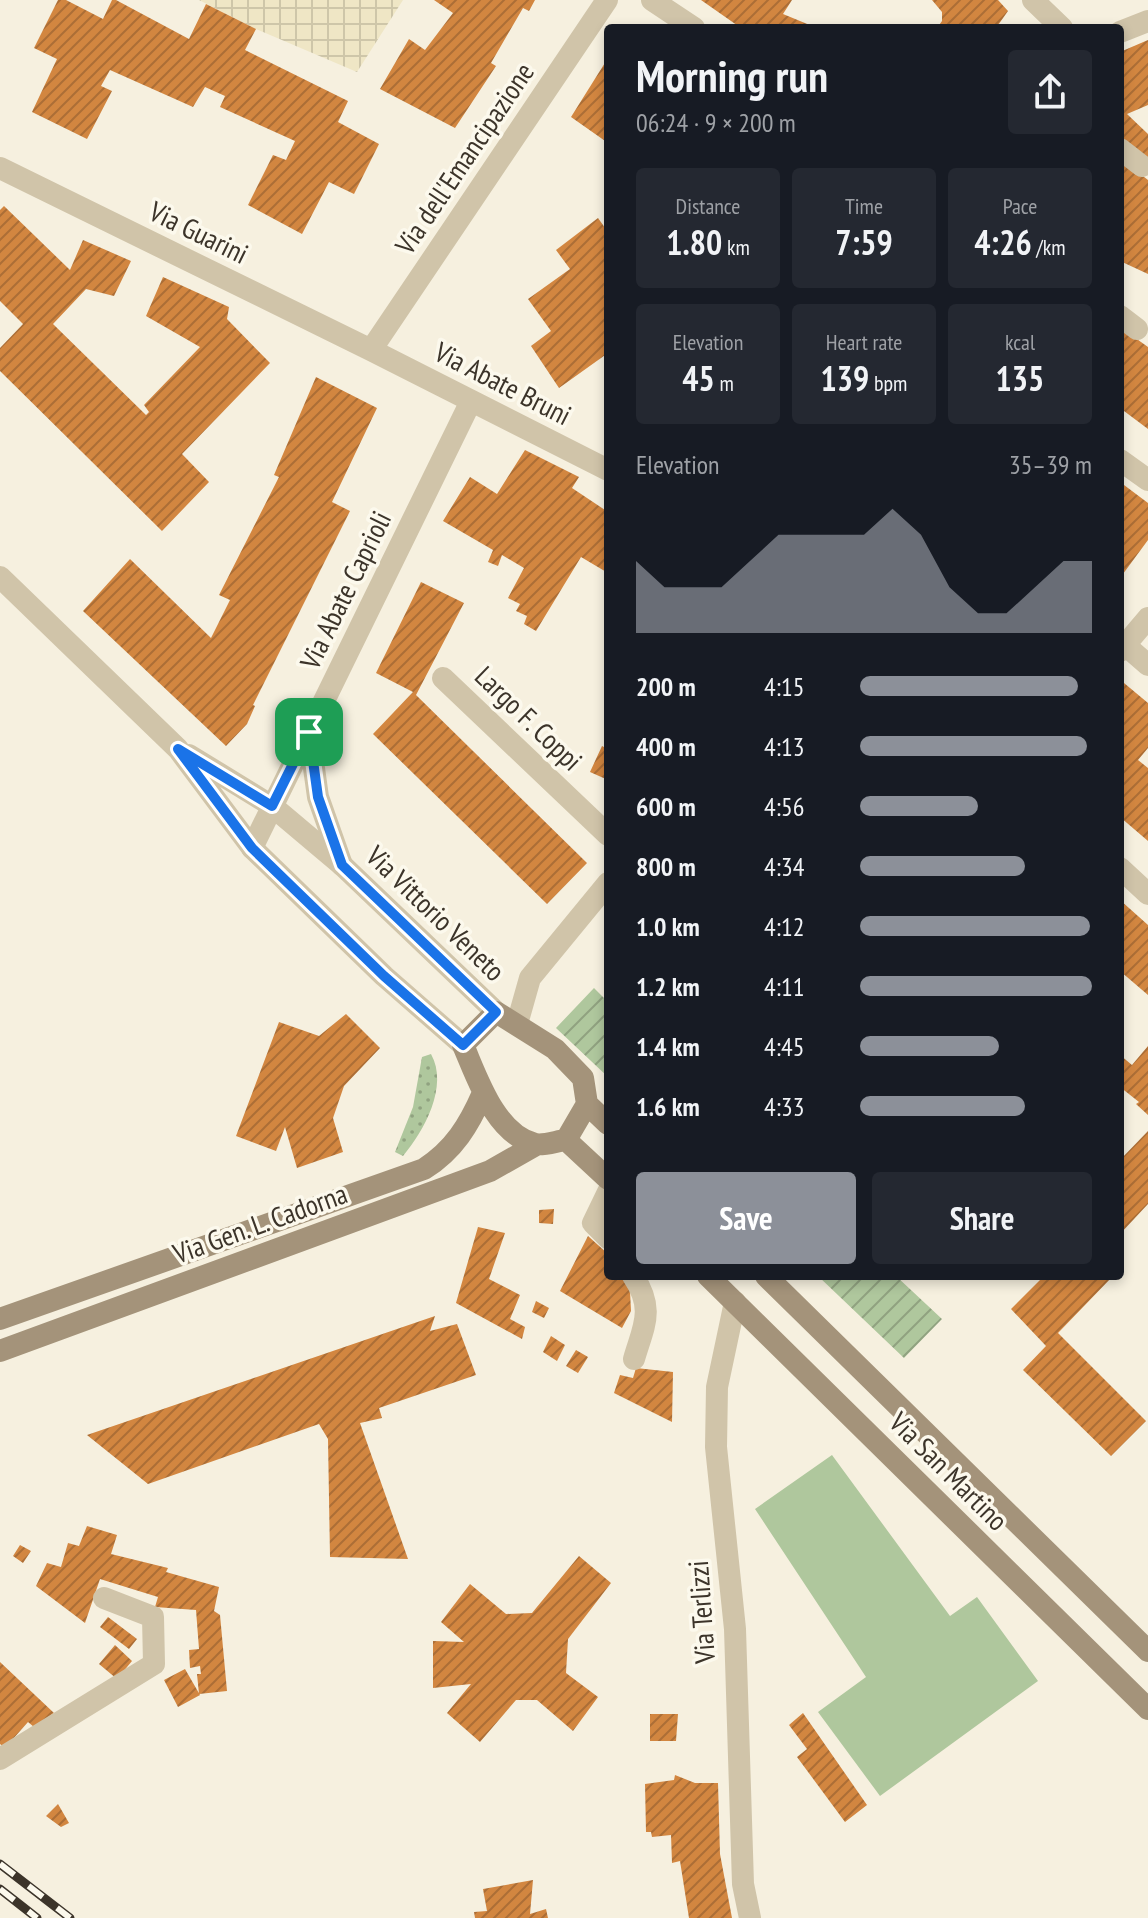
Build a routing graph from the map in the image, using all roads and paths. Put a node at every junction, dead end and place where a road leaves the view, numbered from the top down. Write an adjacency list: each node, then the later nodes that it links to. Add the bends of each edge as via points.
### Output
1 (607, 0): 11 (street, Via dell'Emancipazione)
2 (652, 0): 5 (street)
3 (1036, 13): 6 (street)
4 (1148, 21): 7 (street)
5 (688, 24)
6 (1055, 24)
7 (1124, 30)
8 (1124, 152): 9 (street)
9 (1142, 166)
10 (0, 168): 11 (street, Via Guarini)
11 (371, 350): 12 (street, Via Abate Bruni)
12 (471, 401): 14 (street, Via Abate Bruni); 22 (street, Via Abate Caprioli)
13 (1124, 463): 15 (street)
14 (604, 468)
15 (1148, 480)
16 (0, 577): 23 (street, Via Vittorio Veneto)
17 (1148, 618): 18 (street)
18 (1124, 646)
19 (1124, 649): 20 (street)
20 (1148, 665)
21 (443, 678): 25 (street, Largo F. Coppi)
22 (309, 732): 24 (street, Via Abate Caprioli); 27 (street, via 318,797)
23 (178, 749): 24 (street, Via Vittorio Veneto); 26 (street, Via Vittorio Veneto)
24 (272, 806): 26 (street, Via Abate Caprioli); 27 (street, Via Vittorio Veneto)
25 (604, 831)
26 (252, 848): 33 (street, Via Vittorio Veneto)
27 (342, 865): 31 (street, Via Vittorio Veneto)
28 (1124, 872): 30 (street)
29 (604, 888): 32 (street, via 530,978)
30 (1148, 894)
31 (496, 1012): 32 (main road); 33 (main road)
32 (517, 1024): 35 (main road, via 555,1049 583,1078)
33 (463, 1045): 34 (main road)
34 (483, 1093): 38 (main road, via 516,1134); 46 (main road, Via Gen. L. Cadorna, via 470,1123 443,1157 424,1169)
35 (587, 1104): 36 (main road); 37 (main road)
36 (604, 1120)
37 (566, 1140): 38 (main road); 39 (main road)
38 (536, 1145): 47 (main road, Via Gen. L. Cadorna, via 490,1171)
39 (604, 1175)
40 (604, 1200): 41 (street, via 593,1223)
41 (604, 1234)
42 (635, 1280): 48 (street, via 648,1315)
43 (712, 1280): 45 (main road, Via San Martino)
44 (770, 1280): 50 (main road, Via San Martino)
45 (735, 1302): 51 (main road, Via San Martino); 53 (street, Via Terlizzi, via 717,1387 716,1447 735,1629 743,1884)
46 (0, 1319)
47 (0, 1351)
48 (634, 1359)
49 (104, 1598): 52 (street, via 153,1617 154,1664)
50 (1148, 1651)
51 (1148, 1709)
52 (0, 1759)
53 (750, 1918)

